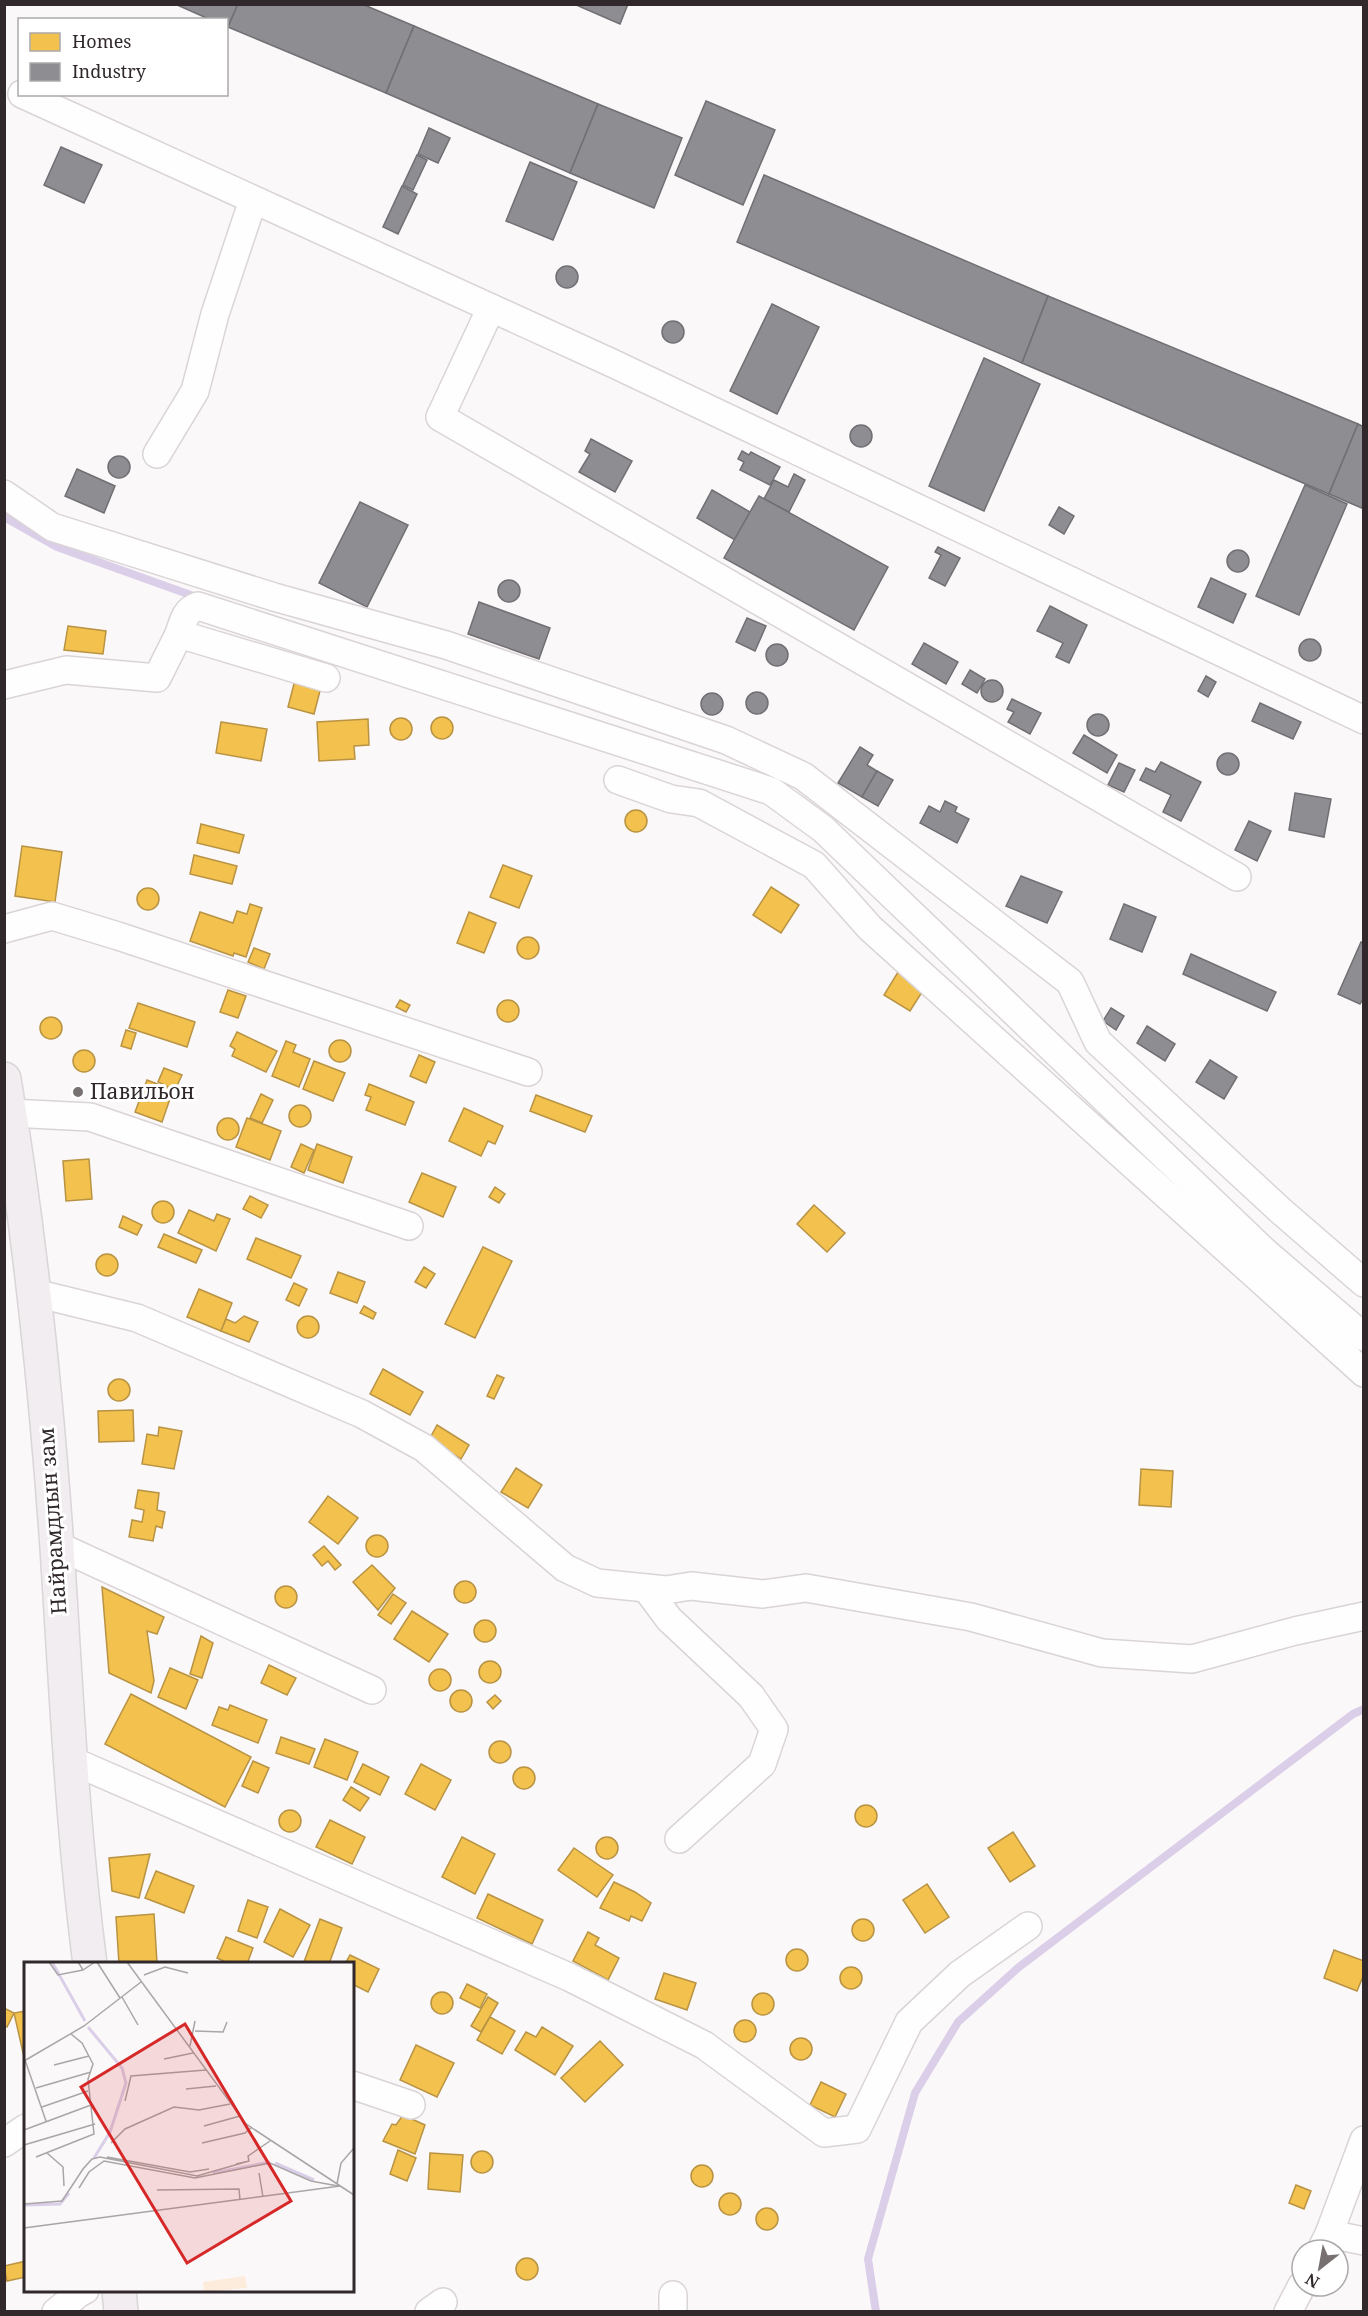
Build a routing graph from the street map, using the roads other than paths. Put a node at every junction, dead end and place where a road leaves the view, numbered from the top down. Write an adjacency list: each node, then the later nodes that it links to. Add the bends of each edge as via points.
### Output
1 (4, 87): 2 (street)
2 (18, 93)
3 (24, 96): 4 (street)
4 (253, 200): 5 (street); 6 (street, via 215,314 195,391)
5 (491, 308): 11 (street); 13 (street, via 440,417)
6 (157, 454)
7 (4, 494): 19 (street, via 52,527 274,597 446,645 726,740 803,776 1070,982 1098,1042)
8 (179, 634): 9 (street); 10 (street, via 157,678 66,669); 21 (street, via 186,614 198,606 771,791 823,829 1265,1252)
9 (326, 678)
10 (4, 685)
11 (1364, 720)
12 (618, 780): 22 (street, via 671,799 699,803 814,865 870,928)
13 (1237, 877)
14 (4, 929): 15 (street, via 52,916)
15 (528, 1072)
16 (4, 1079): 17 (main road, Найрамдлын зам)
17 (10, 1113): 18 (street, via 90,1117); 20 (main road, Найрамдлын зам)
18 (410, 1226)
19 (1364, 1283)
20 (35, 1293): 23 (main road, Найрамдлын зам); 24 (street, via 136,1318 362,1414 424,1448 565,1568 597,1583)
21 (1364, 1337)
22 (1364, 1373)
23 (56, 1545): 26 (street); 27 (main road, Найрамдлын зам)
24 (646, 1588): 25 (street, via 691,1586 763,1594 806,1588 971,1617 1102,1653 1192,1659); 28 (street, via 669,1619 751,1696 774,1729 762,1764)
25 (1364, 1616)
26 (372, 1690)
27 (70, 1760): 29 (street, via 568,1977 704,2045 824,2133 857,2129 909,2022 960,1974); 30 (main road, Найрамдлын зам)
28 (679, 1839)
29 (1028, 1926)
30 (90, 1962)
31 (354, 2086): 32 (street)
32 (411, 2105)
33 (24, 2129): 35 (street)
34 (1364, 2140): 36 (street)
35 (4, 2143)
36 (1327, 2238)
37 (79, 2292): 40 (street)
38 (119, 2292): 41 (main road)
39 (1295, 2298): 42 (street)
40 (57, 2312)
41 (121, 2312)
42 (1288, 2312)

